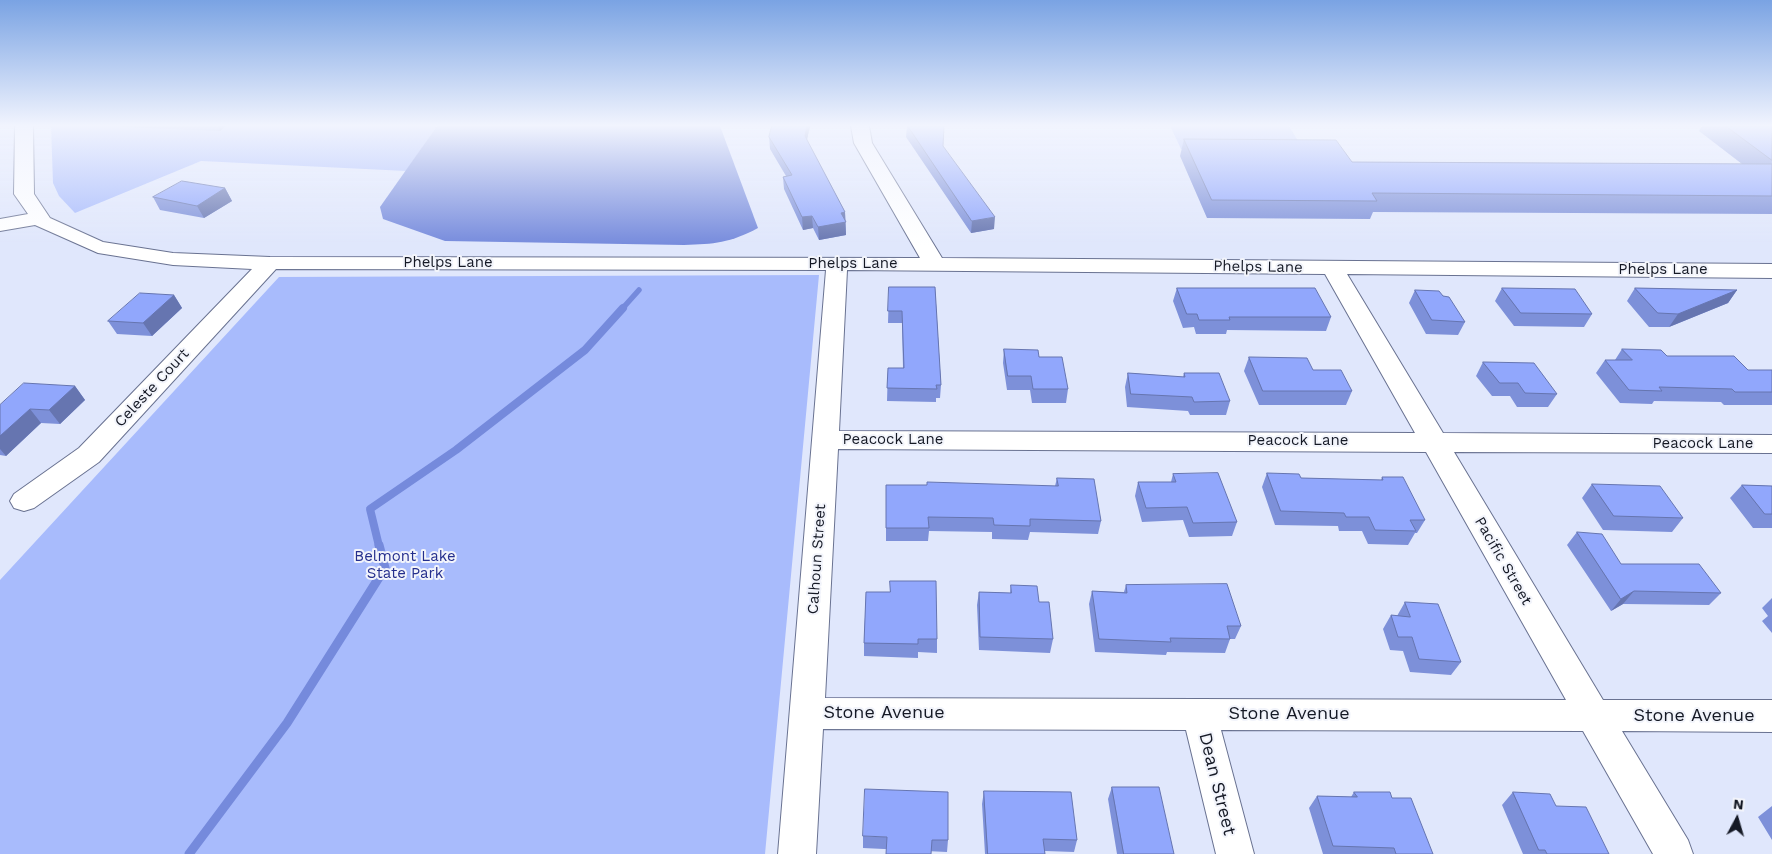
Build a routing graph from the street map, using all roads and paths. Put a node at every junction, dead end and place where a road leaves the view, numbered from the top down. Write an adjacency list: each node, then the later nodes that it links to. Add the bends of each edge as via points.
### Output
1 (24, 166): 3 (street, Phelps Lane, via 24,194)
2 (877, 166): 7 (street)
3 (40, 218): 4 (street); 5 (street, Phelps Lane, via 98,247 173,259)
4 (0, 226)
5 (270, 263): 6 (street, Phelps Lane); 13 (street, Celeste Court, via 88,455)
6 (837, 264): 7 (street, Phelps Lane); 10 (street, Calhoun Street)
7 (935, 264): 8 (street, Phelps Lane)
8 (1332, 267): 9 (street, Phelps Lane); 11 (street, Pacific Street)
9 (1772, 270)
10 (825, 440): 11 (street, Peacock Lane); 14 (street, Calhoun Street)
11 (1434, 442): 12 (street, Peacock Lane); 16 (street, Pacific Street)
12 (1772, 444)
13 (24, 500)
14 (806, 713): 15 (street, Stone Avenue); 18 (street, Calhoun Street)
15 (1199, 714): 16 (street, Stone Avenue); 19 (street, Dean Street)
16 (1593, 716): 17 (street, Stone Avenue); 20 (street, Pacific Street)
17 (1772, 716)
18 (797, 854)
19 (1235, 854)
20 (1674, 854)

